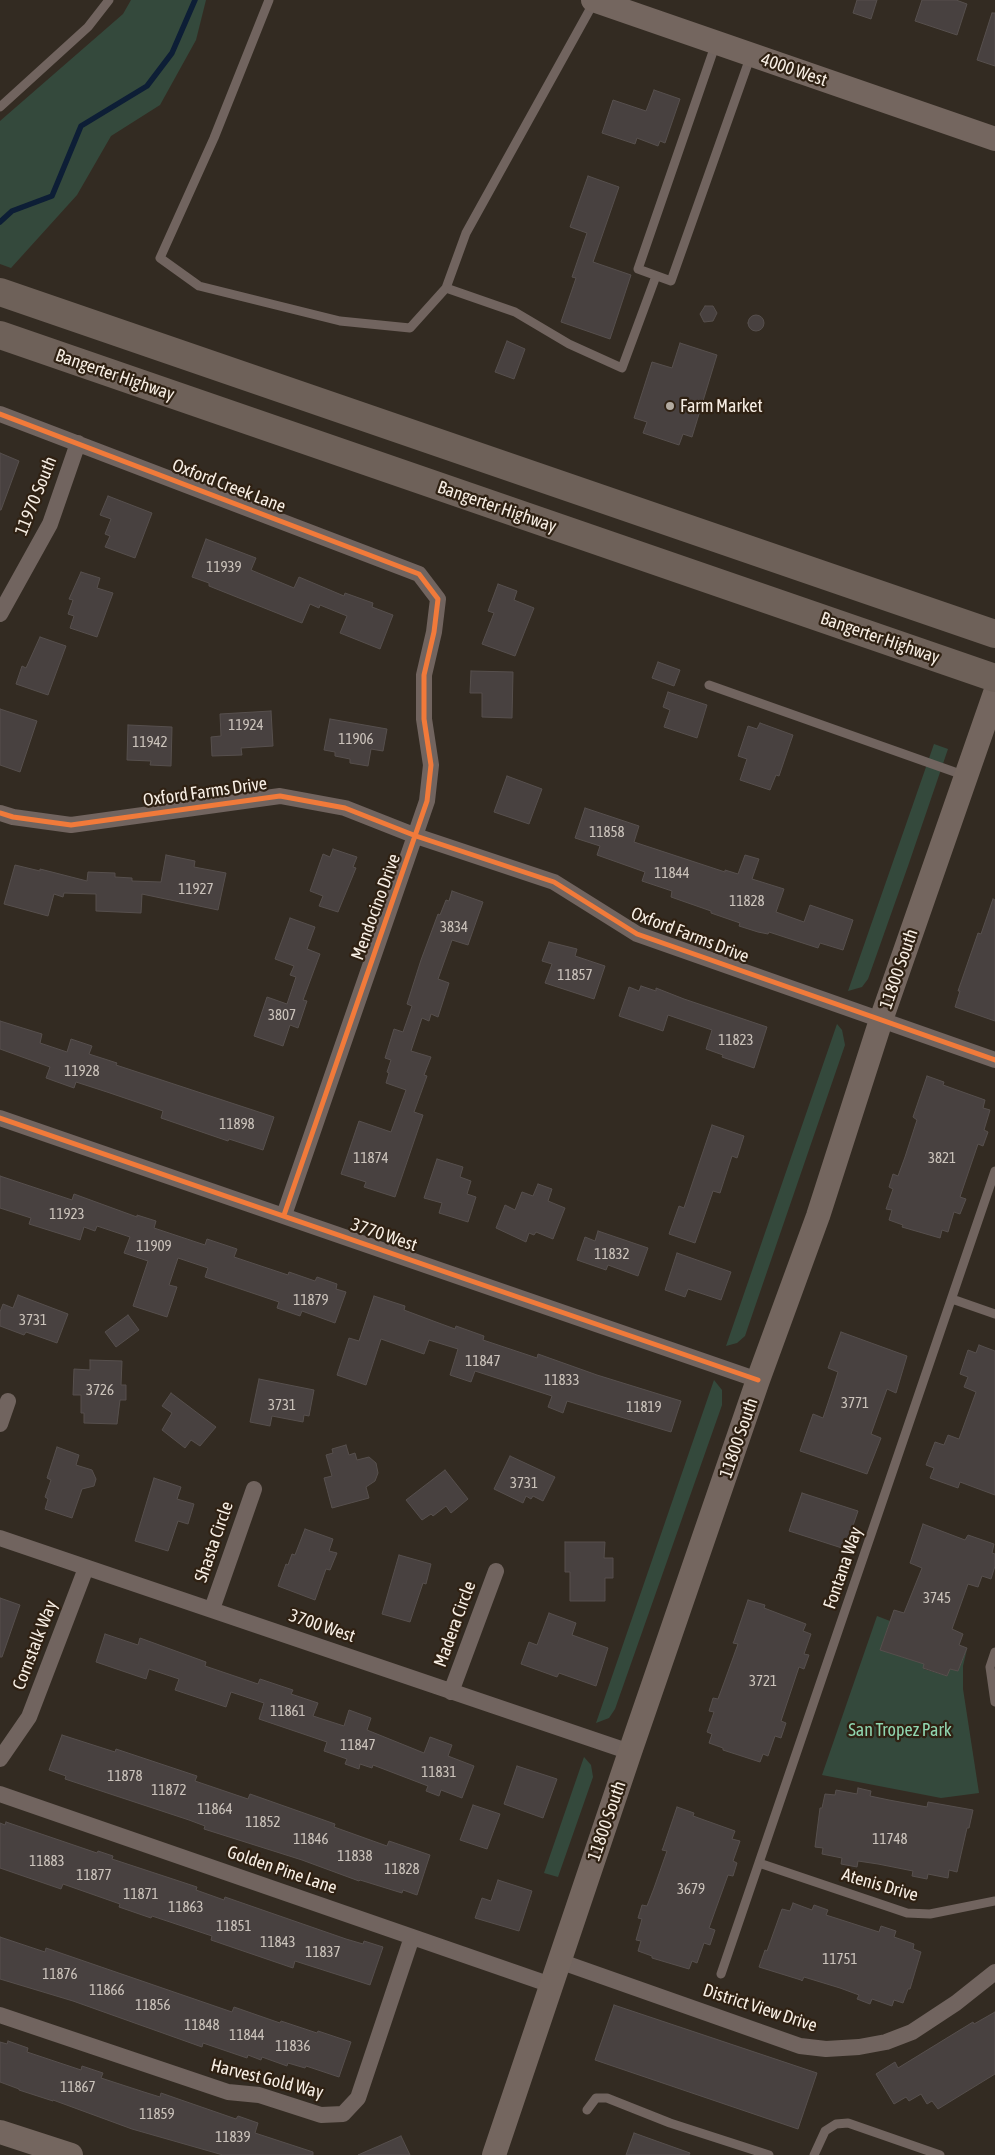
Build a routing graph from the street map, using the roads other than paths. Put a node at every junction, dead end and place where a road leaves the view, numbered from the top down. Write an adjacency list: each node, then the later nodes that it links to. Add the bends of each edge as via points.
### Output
1 (109, 0): 6 (lane, via 88,28)
2 (269, 0): 9 (lane, via 214,138 160,258 198,286 340,322 410,328)
3 (594, 0): 4 (main road, 4000 West); 9 (lane, via 466,233)
4 (716, 43): 5 (main road, 4000 West); 8 (lane, via 638,269)
5 (751, 55): 7 (main road, 4000 West); 8 (lane, via 672,281)
6 (0, 107)
7 (995, 139)
8 (656, 276): 9 (lane, via 622,368 569,344 515,312)
9 (446, 288)
10 (0, 292): 16 (highway)
11 (0, 335): 17 (highway, Bangerter Highway)
12 (0, 414): 13 (street, Oxford Creek Lane)
13 (78, 443): 14 (street, Oxford Creek Lane, via 419,574); 15 (street, 11970 South, via 50,524)
14 (438, 599): 22 (street, Mendocino Drive, via 424,675 424,719 431,765 427,801)
15 (0, 614)
16 (995, 634)
17 (995, 678)
18 (709, 686): 20 (lane)
19 (995, 693): 20 (main road, 11800 South)
20 (966, 777): 23 (main road, 11800 South)
21 (0, 813): 22 (street, Oxford Farms Drive, via 71,825 280,796 345,808)
22 (416, 836): 23 (street, Oxford Farms Drive, via 554,882 637,934); 27 (street, Mendocino Drive)
23 (882, 1020): 24 (street, Oxford Farms Drive); 30 (main road, 11800 South, via 818,1216)
24 (995, 1060)
25 (0, 1118): 27 (street, 3770 West)
26 (995, 1171): 28 (lane, Fontana Way)
27 (284, 1215): 30 (street, 3770 West)
28 (952, 1299): 29 (lane); 44 (lane, Fontana Way)
29 (995, 1314)
30 (758, 1380): 41 (main road, 11800 South)
31 (8, 1401): 32 (street)
32 (0, 1424)
33 (254, 1489): 37 (street, Shasta Circle)
34 (0, 1538): 35 (street, 3700 West)
35 (86, 1568): 37 (street, 3700 West); 42 (street, Cornstalk Way, via 29,1717)
36 (496, 1571): 39 (street, Madera Circle)
37 (212, 1609): 39 (street, 3700 West)
38 (995, 1652): 40 (lane, via 990,1667)
39 (451, 1692): 41 (street, 3700 West)
40 (995, 1702)
41 (630, 1752): 47 (main road, 11800 South)
42 (0, 1759)
43 (0, 1794): 46 (street, Golden Pine Lane)
44 (759, 1864): 45 (lane, Atenis Drive, via 907,1913 930,1914); 49 (lane, Fontana Way)
45 (995, 1901)
46 (412, 1937): 50 (street, Golden Pine Lane); 51 (street, Harvest Gold Way, via 358,2098 343,2114 321,2115 259,2095 228,2092)
47 (559, 1961): 48 (street, District View Drive, via 800,2046 826,2049 886,2042 912,2032); 50 (main road, 11800 South)
48 (995, 1972)
49 (722, 1974)
50 (551, 1985): 55 (main road, 11800 South)
51 (0, 2015)
52 (588, 2110): 56 (lane, via 596,2098 607,2098 670,2123)
53 (0, 2132): 54 (main road)
54 (72, 2155)
55 (494, 2155)
56 (770, 2155)
57 (814, 2155): 58 (lane, via 825,2131 836,2124 848,2123)
58 (940, 2155)

